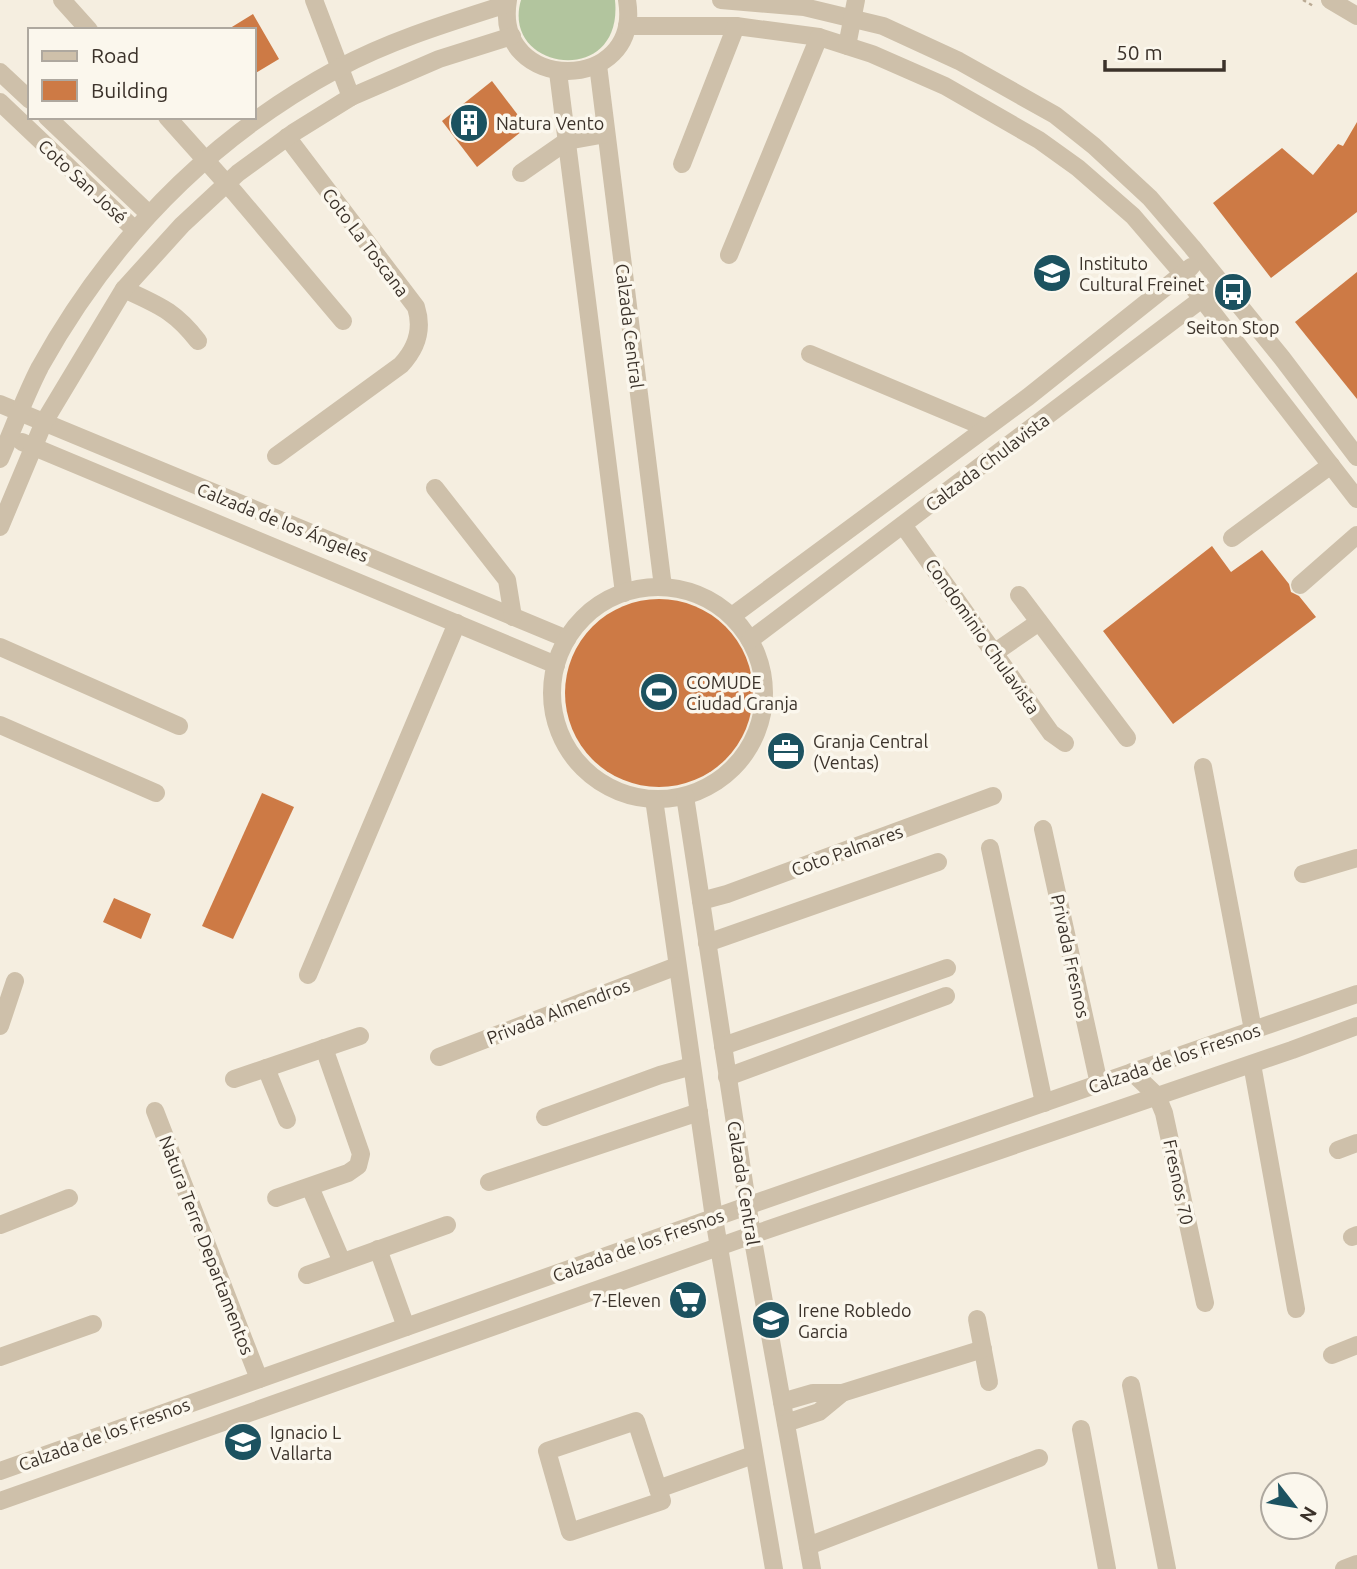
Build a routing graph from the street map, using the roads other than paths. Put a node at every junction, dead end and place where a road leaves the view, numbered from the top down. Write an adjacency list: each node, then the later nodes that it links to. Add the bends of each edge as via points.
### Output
1 (62, 0): 11 (street)
2 (314, 0): 16 (street)
3 (627, 0): 9 (street)
4 (721, 0): 7 (street)
5 (1330, 0): 8 (street)
6 (508, 2): 12 (street); 16 (street)
7 (854, 9): 14 (street); 22 (street)
8 (1357, 16)
9 (627, 26): 10 (street); 15 (street, via 611,55)
10 (736, 26): 13 (street); 30 (street)
11 (87, 28)
12 (512, 36): 18 (street, via 523,53); 19 (street, via 439,59)
13 (819, 37): 14 (street); 35 (street)
14 (847, 46): 27 (street, via 945,86)
15 (598, 65): 18 (street); 25 (street, Calzada Central)
16 (341, 67): 19 (street); 29 (street, via 276,106)
17 (0, 72): 20 (street)
18 (558, 72): 28 (street)
19 (351, 97): 26 (street)
20 (28, 98)
21 (0, 103): 34 (street, Coto San José)
22 (1055, 115): 27 (street); 36 (street, via 1150,198)
23 (49, 119): 33 (street)
24 (169, 119): 29 (street)
25 (606, 134): 28 (street); 65 (street, Calzada Central)
26 (287, 137): 32 (street); 54 (street, Coto La Toscana, via 416,307 419,329 412,351 401,365)
27 (1039, 139): 37 (street, via 1133,216)
28 (567, 141): 31 (street); 66 (street)
29 (206, 159): 32 (street); 33 (street)
30 (681, 164)
31 (521, 173)
32 (227, 183): 39 (street); 41 (street)
33 (149, 214): 34 (street)
34 (135, 230): 48 (street, via 99,273 40,368)
35 (729, 255)
36 (1202, 258): 37 (street, Calzada Chulavista); 38 (street)
37 (1182, 273): 40 (street); 45 (street, Calzada Chulavista)
38 (1222, 284): 40 (street, Calzada Chulavista); 44 (street)
39 (124, 289): 42 (street, via 166,309 184,322); 50 (street)
40 (1202, 299): 47 (street); 49 (street, Calzada Chulavista)
41 (343, 321)
42 (198, 341)
43 (810, 354): 51 (street)
44 (1305, 388): 47 (street); 55 (street)
45 (1027, 397): 49 (street); 51 (street, Calzada Chulavista)
46 (0, 404): 48 (street, Calzada de los Ángeles)
47 (1285, 404): 57 (street)
48 (20, 412): 50 (street, Calzada de los Ángeles); 52 (street)
49 (1045, 419): 60 (street, Calzada Chulavista)
50 (44, 422): 53 (street); 68 (street, Calzada de los Ángeles)
51 (985, 428): 69 (street, Calzada Chulavista)
52 (5, 434): 53 (street, Calzada de los Ángeles); 56 (street)
53 (34, 447): 61 (street); 71 (street, Calzada de los Ángeles)
54 (276, 456)
55 (1357, 457)
56 (0, 460)
57 (1331, 465): 59 (street); 63 (street)
58 (435, 488): 68 (street, via 508,580)
59 (1357, 499)
60 (904, 525): 73 (street, Calzada Chulavista); 75 (street, Condominio Chulavista)
61 (0, 527)
62 (1357, 535): 64 (street)
63 (1232, 538)
64 (1300, 585)
65 (663, 587): 66 (street); 69 (street, via 700,596)
66 (624, 593): 72 (street, via 592,611)
67 (1019, 595): 70 (street)
68 (513, 617): 72 (street, Calzada de los Ángeles)
69 (732, 617): 73 (street)
70 (1039, 622): 75 (street); 79 (street)
71 (457, 623): 76 (street, Calzada de los Ángeles); 95 (street)
72 (567, 639): 76 (street)
73 (750, 640): 83 (street, via 763,681 759,724 739,761 724,776)
74 (0, 647): 78 (street)
75 (994, 653): 80 (street, Condominio Chulavista, via 1051,733)
76 (556, 665): 85 (street, via 555,719 581,766 602,784 627,795)
77 (0, 725): 82 (street)
78 (179, 726)
79 (1127, 738)
80 (1065, 743)
81 (1203, 767): 101 (street)
82 (156, 793)
83 (685, 796): 85 (street); 91 (street, Calzada Central)
84 (993, 796): 91 (street, Coto Palmares)
85 (654, 799): 93 (street, Calzada Central)
86 (1043, 829): 112 (street, Privada Fresnos)
87 (990, 848): 114 (street)
88 (1357, 858): 90 (street)
89 (938, 862): 92 (street)
90 (1303, 874)
91 (701, 901): 92 (street, Calzada Central)
92 (707, 943): 103 (street, Calzada Central)
93 (677, 966): 105 (street, Privada Almendros); 107 (street, Calzada Central)
94 (947, 968): 103 (street)
95 (308, 975)
96 (15, 981): 99 (street)
97 (1357, 994): 101 (street, Calzada de los Fresnos)
98 (946, 996): 110 (street)
99 (1, 1017)
100 (1357, 1026): 106 (street, Calzada de los Fresnos)
101 (1253, 1030): 109 (street, Calzada de los Fresnos)
102 (360, 1036): 104 (street)
103 (723, 1046): 110 (street, Calzada Central)
104 (324, 1048): 108 (street); 122 (street, via 361,1154 358,1166 348,1173)
105 (439, 1057)
106 (1252, 1064): 113 (street, Calzada de los Fresnos); 135 (street)
107 (692, 1066): 116 (street, Calzada Central); 117 (street)
108 (266, 1068): 111 (street); 118 (street)
109 (1132, 1072): 112 (street, Calzada de los Fresnos); 113 (street, Fresnos 70)
110 (727, 1077): 125 (street, Calzada Central)
111 (234, 1079)
112 (1098, 1084): 114 (street, Calzada de los Fresnos)
113 (1157, 1096): 129 (street, Calzada de los Fresnos); 134 (street, Fresnos 70)
114 (1044, 1103): 125 (street, Calzada de los Fresnos)
115 (155, 1111): 144 (street, Natura Terre Departamentos)
116 (699, 1112): 121 (street); 126 (street, Calzada Central)
117 (545, 1117)
118 (287, 1121)
119 (1357, 1143): 120 (street)
120 (1338, 1150)
121 (489, 1182)
122 (310, 1187): 123 (street); 132 (street)
123 (276, 1198)
124 (69, 1199): 127 (street)
125 (747, 1206): 126 (street, Calzada de los Fresnos); 129 (street, Calzada Central)
126 (714, 1218): 130 (street, Calzada Central); 138 (street, Calzada de los Fresnos)
127 (0, 1225)
128 (447, 1225): 131 (street)
129 (752, 1235): 130 (street, Calzada de los Fresnos); 149 (street, Calzada Central)
130 (719, 1247): 147 (street, Calzada de los Fresnos); 154 (street, Calzada Central)
131 (378, 1249): 132 (street); 138 (street)
132 (342, 1262): 133 (street)
133 (307, 1275)
134 (1205, 1303)
135 (1296, 1308)
136 (977, 1319): 140 (street)
137 (93, 1324): 142 (street)
138 (406, 1327): 143 (street, Calzada de los Fresnos)
139 (1357, 1345): 141 (street)
140 (983, 1349): 145 (street); 148 (street)
141 (1332, 1355)
142 (0, 1357)
143 (295, 1367): 144 (street, Calzada de los Fresnos); 147 (street)
144 (259, 1379): 150 (street, Calzada de los Fresnos)
145 (989, 1382)
146 (1131, 1385): 164 (street)
147 (303, 1393): 153 (street, Calzada de los Fresnos)
148 (842, 1394): 149 (street, via 813,1393); 151 (street, via 819,1412)
149 (782, 1402): 151 (street, Calzada Central)
150 (134, 1423): 153 (street); 156 (street, Calzada de los Fresnos)
151 (786, 1423): 159 (street, Calzada Central)
152 (1081, 1429): 163 (street)
153 (143, 1450): 158 (street, Calzada de los Fresnos)
154 (753, 1455): 157 (street); 161 (street, Calzada Central)
155 (1039, 1458): 159 (street)
156 (0, 1471)
157 (658, 1489): 157 (street, via 636,1421 547,1451 570,1532 662,1501)
158 (0, 1500)
159 (808, 1546): 162 (street, Calzada Central)
160 (1357, 1564): 165 (street)
161 (775, 1569)
162 (812, 1569)
163 (1107, 1569)
164 (1167, 1569)
165 (1344, 1569)

